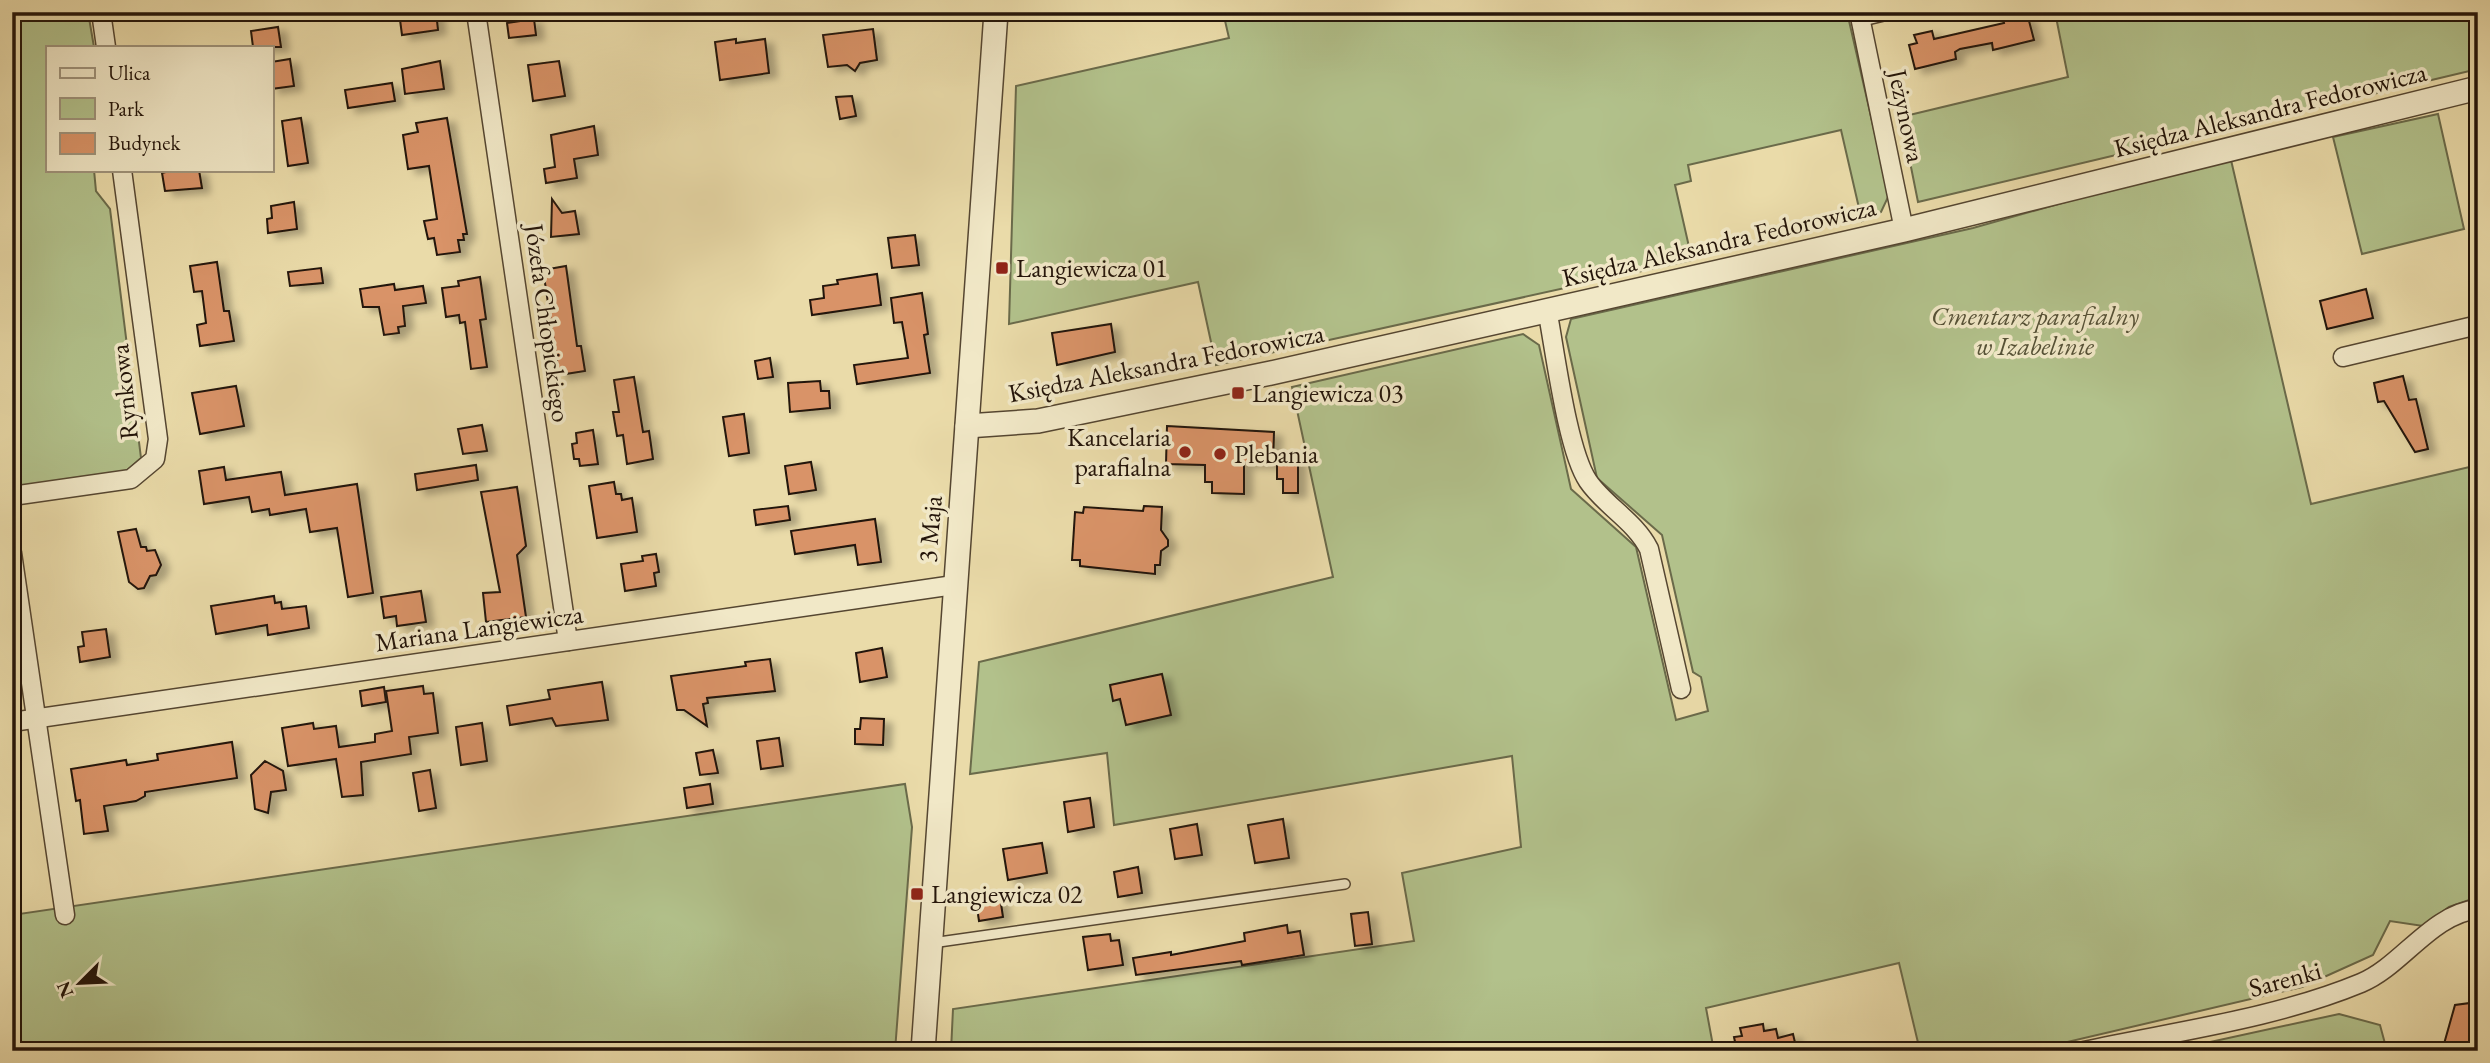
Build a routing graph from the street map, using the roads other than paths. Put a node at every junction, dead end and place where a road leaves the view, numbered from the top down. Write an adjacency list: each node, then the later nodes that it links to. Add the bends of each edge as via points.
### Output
1 (102, 12): 6 (street)
2 (476, 12): 17 (street, Józefa Chłopickiego)
3 (996, 12): 13 (street, 3 Maja)
4 (1881, 12): 5 (street)
5 (1859, 15): 9 (street, Jeżynowa)
6 (106, 46)
7 (2478, 88): 9 (street, Księdza Aleksandra Fedorowicza)
8 (122, 172): 14 (street, Rynkowa, via 158,439 155,459 131,479)
9 (1904, 230): 10 (street, Księdza Aleksandra Fedorowicza)
10 (1547, 309): 13 (street, Księdza Aleksandra Fedorowicza, via 1064,415); 18 (street, via 1577,459 1589,483 1643,537 1649,549)
11 (2478, 325): 12 (street)
12 (2343, 357)
13 (968, 426): 16 (street, 3 Maja)
14 (12, 496)
15 (12, 553): 19 (street)
16 (954, 585): 17 (street, Mariana Langiewicza); 24 (street, 3 Maja)
17 (569, 641): 19 (street, Mariana Langiewicza)
18 (1681, 689)
19 (34, 719): 20 (street, Mariana Langiewicza); 23 (street)
20 (12, 722)
21 (1345, 884): 24 (lane)
22 (2478, 909): 26 (street, Sarenki, via 2455,916 2365,981 2309,1003)
23 (65, 915)
24 (930, 943): 25 (street, 3 Maja)
25 (923, 1051)
26 (2084, 1051)

